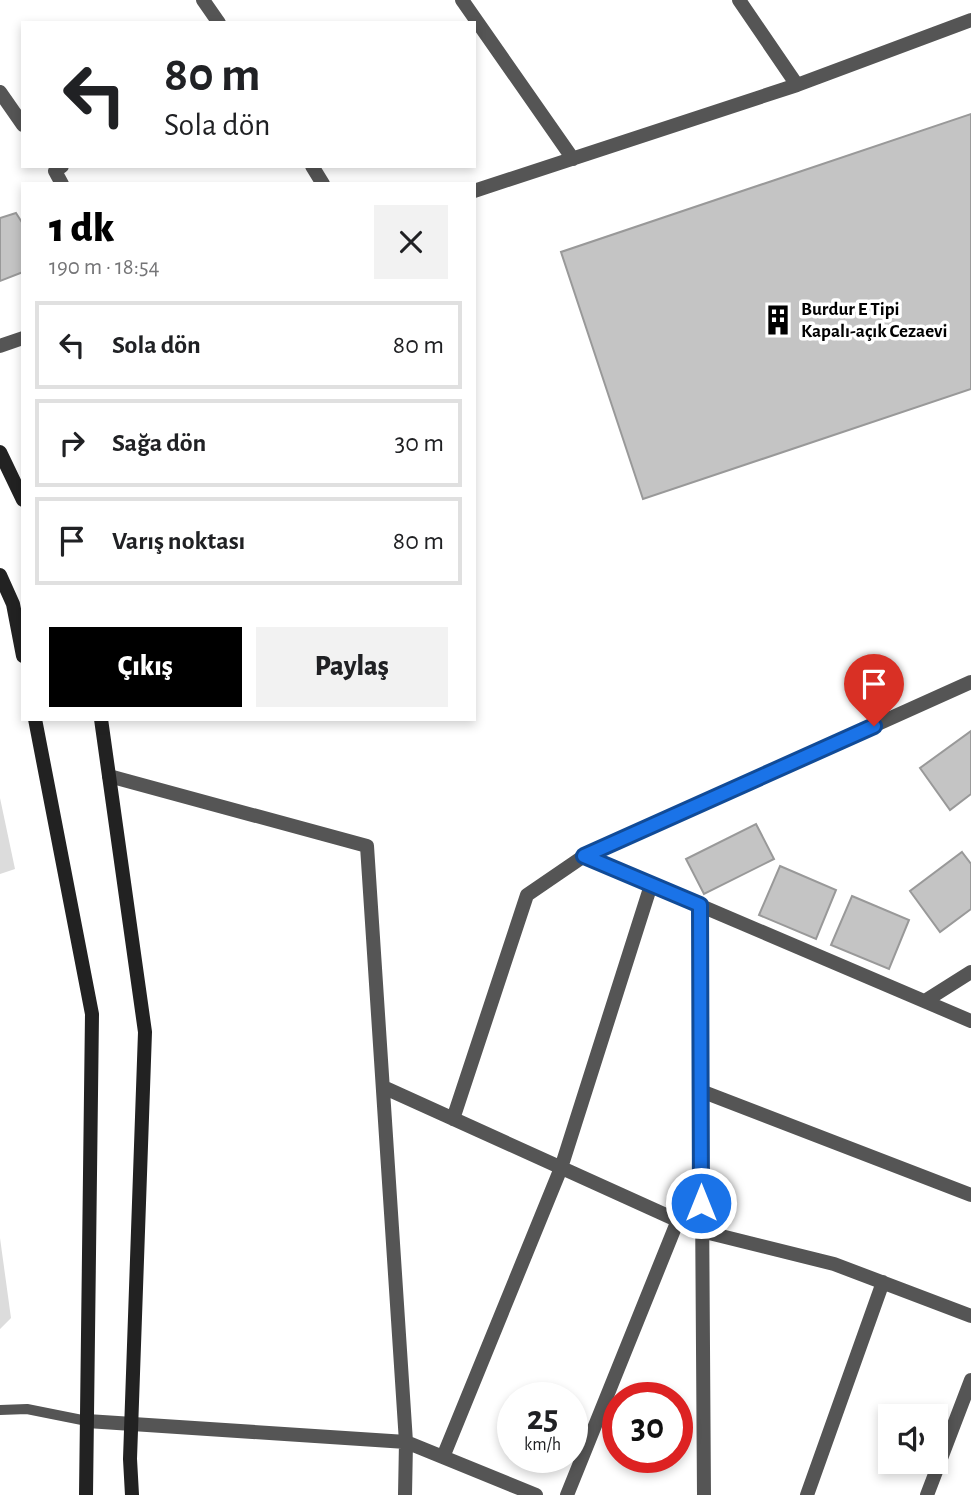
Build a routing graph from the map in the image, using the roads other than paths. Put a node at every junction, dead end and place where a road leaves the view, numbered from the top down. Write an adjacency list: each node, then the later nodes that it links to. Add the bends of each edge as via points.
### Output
1 (203, 0): 5 (street)
2 (462, 0): 9 (street)
3 (739, 0): 6 (street)
4 (971, 20): 6 (street)
5 (218, 21)
6 (797, 85): 9 (street)
7 (0, 92): 8 (street)
8 (21, 122)
9 (573, 159): 10 (street)
10 (476, 190)
11 (21, 339): 12 (street)
12 (0, 346)
13 (0, 452): 14 (main road)
14 (21, 496)
15 (0, 575): 16 (main road, via 13,604)
16 (21, 646)
17 (971, 682): 21 (street)
18 (35, 721): 38 (main road, via 92,1014)
19 (102, 721): 20 (main road)
20 (109, 776): 27 (street, via 367,846); 39 (main road, via 145,1032)
21 (584, 856): 22 (street); 29 (street, via 527,895)
22 (651, 885): 23 (street); 30 (street)
23 (700, 905): 25 (street); 28 (street)
24 (971, 972): 25 (street)
25 (925, 1001): 26 (street)
26 (971, 1021)
27 (383, 1087): 29 (street); 40 (street)
28 (701, 1091): 31 (street); 33 (street)
29 (453, 1119): 30 (street)
30 (561, 1168): 32 (street); 41 (street)
31 (971, 1195)
32 (677, 1220): 33 (street); 46 (street)
33 (701, 1231): 34 (street, via 834,1264); 47 (street)
34 (883, 1282): 35 (street); 48 (street)
35 (971, 1316)
36 (971, 1380): 49 (street)
37 (0, 1410): 38 (lane, via 27,1409)
38 (87, 1421): 39 (street); 42 (main road)
39 (131, 1423): 40 (street); 43 (main road)
40 (406, 1442): 41 (street); 44 (street)
41 (443, 1457): 45 (street)
42 (86, 1495)
43 (132, 1495)
44 (405, 1495)
45 (536, 1495)
46 (567, 1495)
47 (704, 1495)
48 (807, 1495)
49 (927, 1495)

